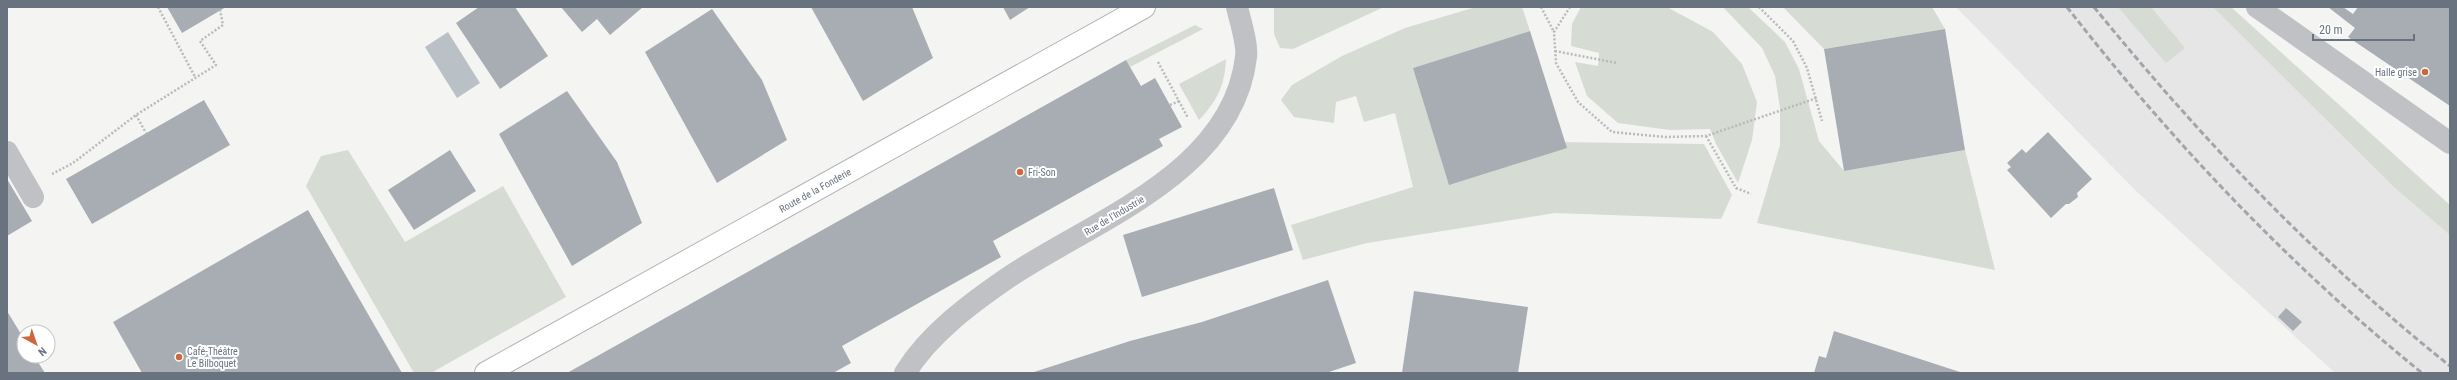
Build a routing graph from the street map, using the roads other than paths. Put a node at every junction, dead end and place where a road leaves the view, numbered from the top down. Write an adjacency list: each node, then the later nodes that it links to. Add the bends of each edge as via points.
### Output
1 (1144, 7): 7 (main road, Route de la Fonderie)
2 (1237, 7): 8 (street, Rue de l'Industrie, via 1246,56 1235,104 1204,146 1173,175 1142,198 1009,277 947,324)
3 (2257, 7): 4 (street)
4 (2450, 143)
5 (7, 152): 6 (street)
6 (33, 198)
7 (486, 373)
8 (905, 373)

